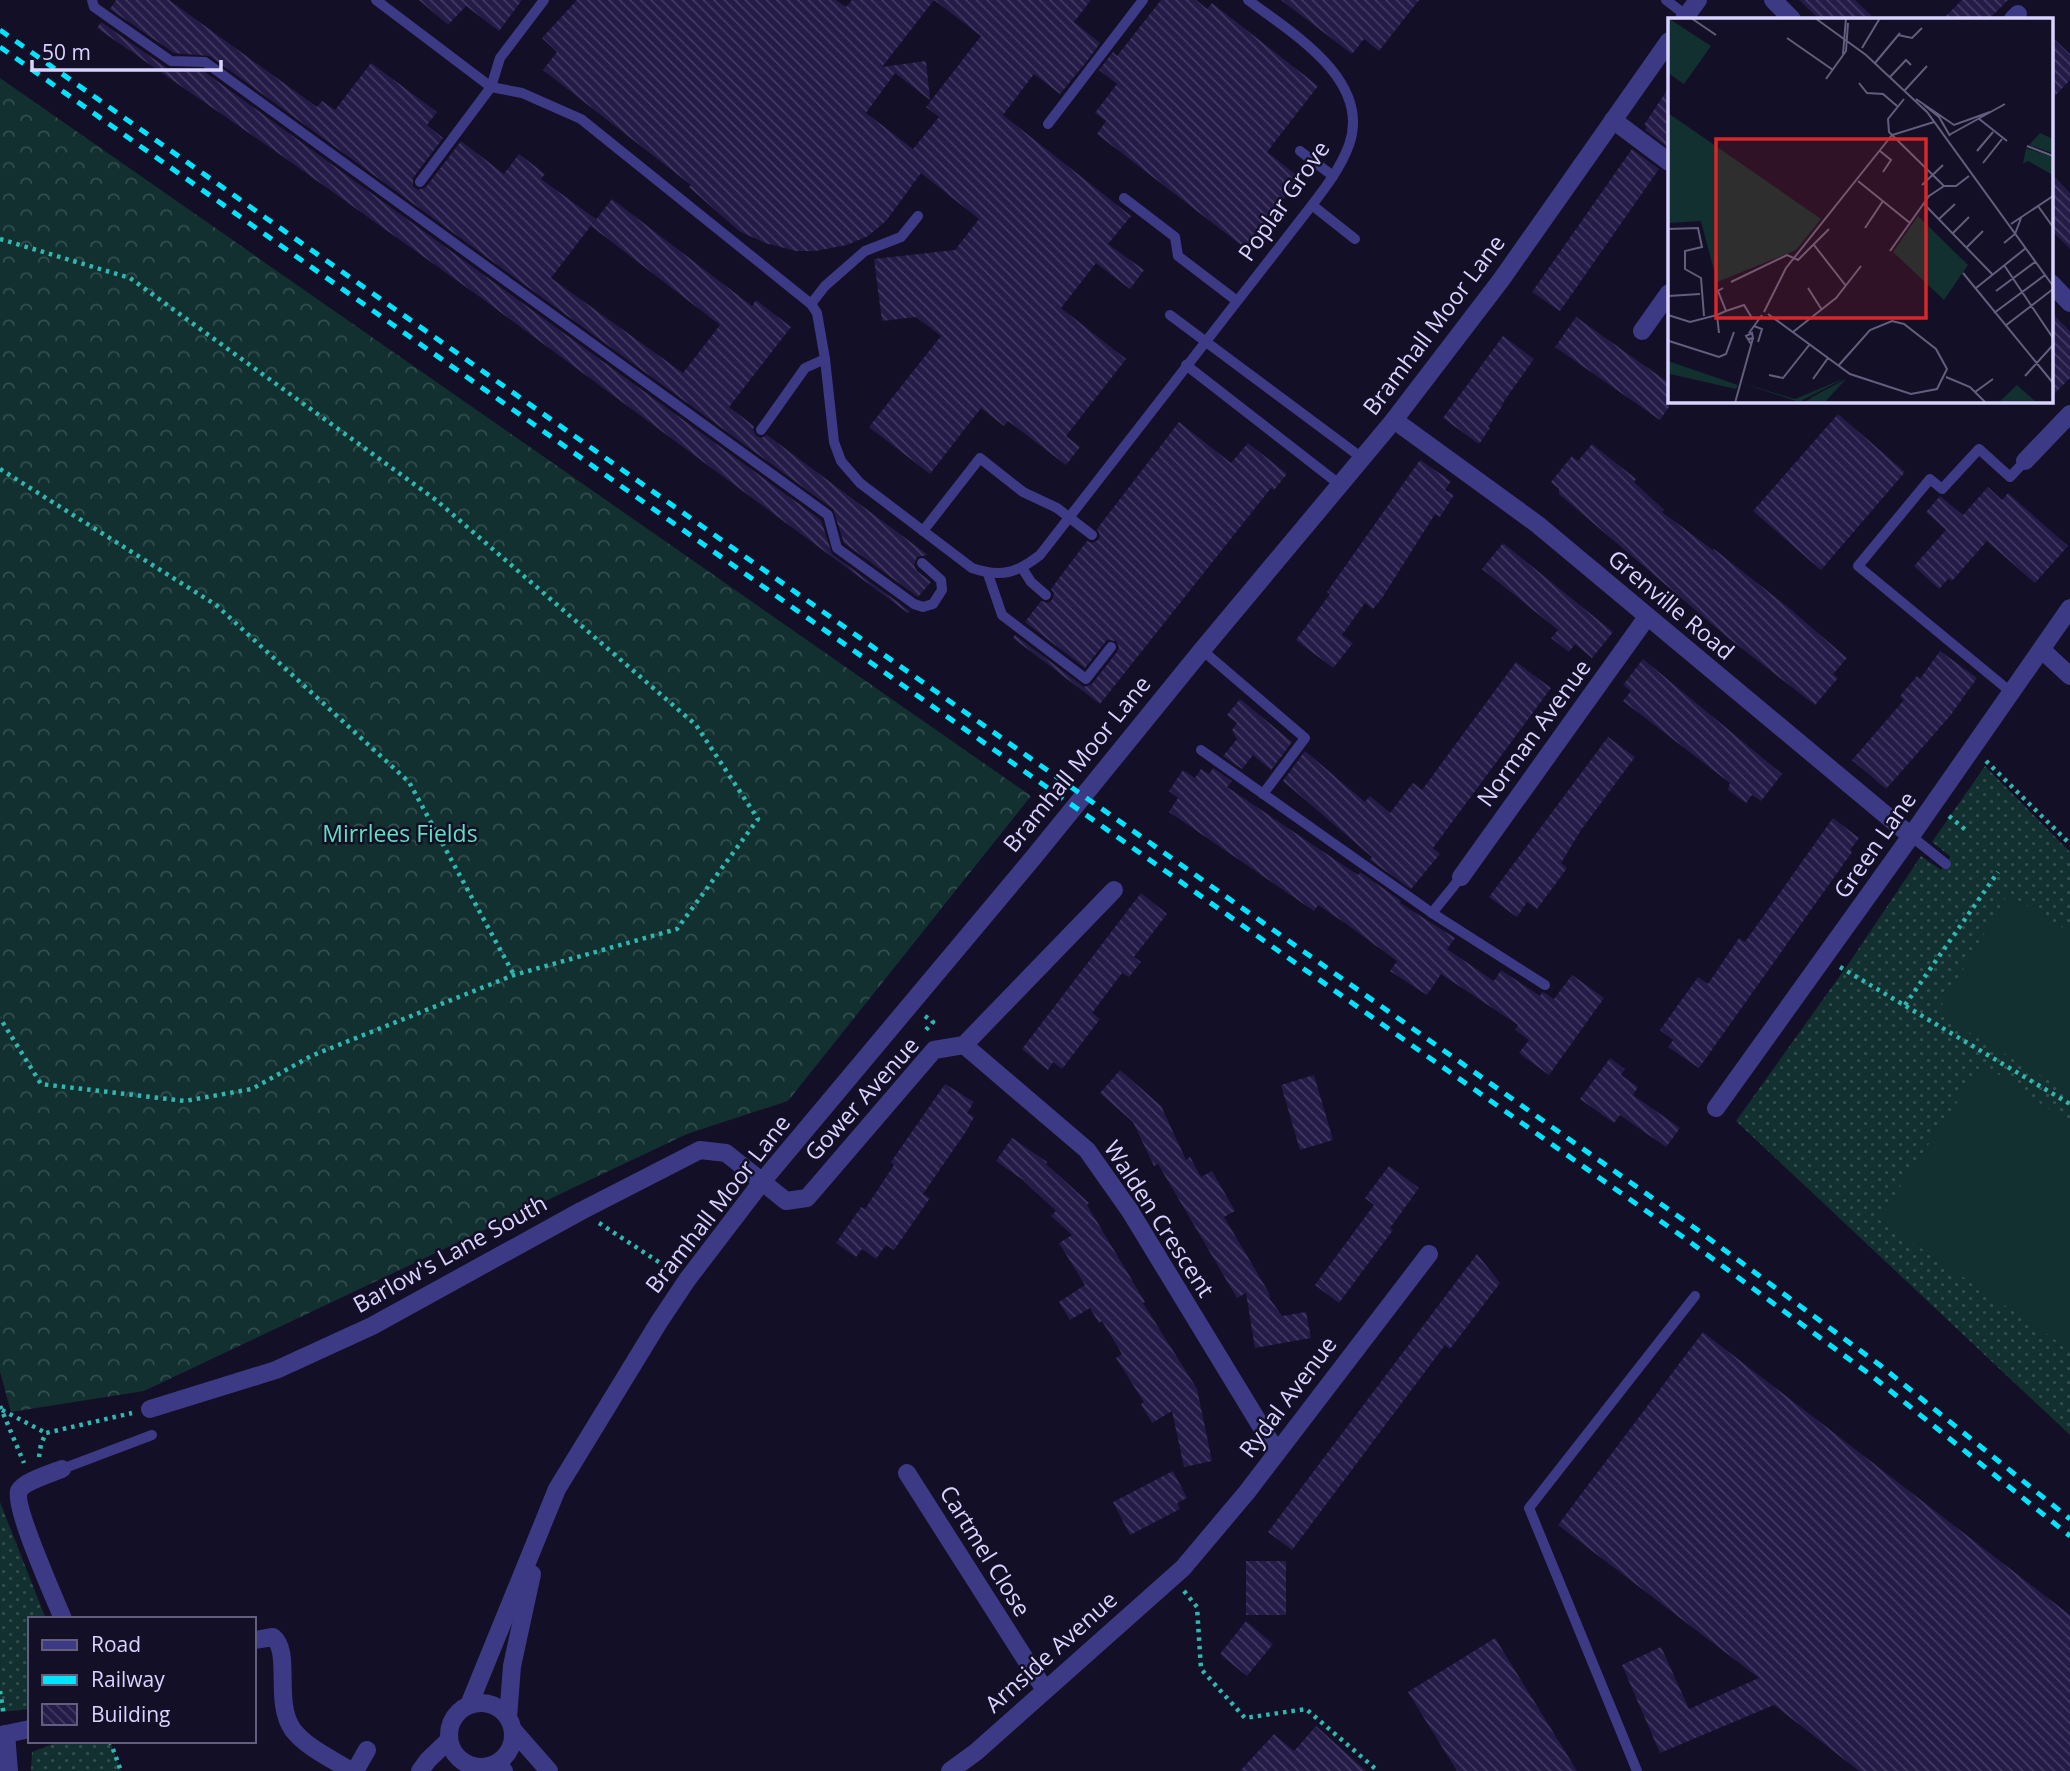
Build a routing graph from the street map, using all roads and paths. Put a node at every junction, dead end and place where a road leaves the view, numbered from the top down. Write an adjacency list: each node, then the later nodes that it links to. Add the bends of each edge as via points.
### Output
1 (92, 0): 42 (lane, via 94,8 171,61 205,62 828,515 837,548 923,607 933,604 942,590 941,580)
2 (376, 0): 10 (lane)
3 (544, 0): 10 (lane, via 500,58)
4 (1143, 0): 12 (lane)
5 (1248, 0): 15 (lane, Poplar Grove, via 1312,50 1348,94 1354,126)
6 (1666, 0): 8 (lane)
7 (1698, 0): 8 (street)
8 (1686, 18)
9 (1668, 42): 11 (street, Bramhall Moor Lane)
10 (491, 87): 16 (lane); 26 (lane, via 522,93 581,119)
11 (1613, 120): 14 (street); 33 (street, Bramhall Moor Lane, via 1501,280)
12 (1048, 124)
13 (1300, 150): 15 (lane)
14 (1668, 161)
15 (1333, 176): 18 (lane, Poplar Grove)
16 (420, 182)
17 (1124, 198): 24 (lane, via 1175,237 1178,256)
18 (1312, 205): 21 (lane); 24 (lane, Poplar Grove)
19 (918, 216): 26 (lane, via 901,237 865,251)
20 (0, 239): 64 (path, via 131,278 436,500 696,726 758,819 677,929)
21 (1355, 239)
22 (2052, 285): 25 (street)
23 (1668, 294): 28 (street)
24 (1237, 301): 29 (lane, Poplar Grove)
25 (2070, 303)
26 (811, 304): 30 (lane, via 817,313)
27 (1170, 315): 29 (lane)
28 (1642, 331)
29 (1205, 342): 31 (lane, Poplar Grove); 35 (lane)
30 (825, 359): 34 (lane, via 805,368); 40 (lane, via 834,442 841,461 860,483)
31 (1186, 365): 38 (lane); 39 (lane, Poplar Grove)
32 (2070, 414): 36 (street)
33 (1394, 420): 35 (street, Bramhall Moor Lane); 47 (street, Grenville Road, via 1537,524)
34 (761, 430)
35 (1362, 458): 38 (street, Bramhall Moor Lane)
36 (2025, 461): 52 (lane, via 2010,477 1979,449 1942,489 1930,478 1858,566)
37 (0, 469): 64 (path, via 216,605 409,782)
38 (1339, 484): 49 (street, Bramhall Moor Lane)
39 (1069, 517): 40 (lane, via 1023,492 979,458); 41 (lane); 43 (lane, Poplar Grove, via 1040,555)
40 (923, 531): 44 (lane, via 972,568)
41 (1092, 535)
42 (922, 563)
43 (1022, 568): 44 (lane); 45 (lane)
44 (988, 574): 48 (lane, via 1002,615 1086,679)
45 (1046, 595)
46 (2070, 608): 50 (street, Green Lane)
47 (1647, 617): 56 (street, Grenville Road); 60 (street, Norman Avenue)
48 (1111, 647)
49 (1202, 650): 55 (lane, via 1305,738); 67 (street, Bramhall Moor Lane)
50 (2042, 650): 51 (street); 52 (street, Green Lane)
51 (2070, 676)
52 (2012, 692): 53 (street, Green Lane)
53 (1973, 748): 56 (street, Green Lane); 57 (path)
54 (1201, 750): 55 (lane)
55 (1264, 794): 62 (lane)
56 (1911, 836): 58 (lane); 63 (street, Green Lane)
57 (2070, 844)
58 (1946, 864)
59 (1998, 872): 66 (path)
60 (1461, 877): 62 (lane)
61 (1114, 890): 69 (street)
62 (1432, 913): 65 (lane)
63 (1824, 958): 66 (path); 72 (street, Green Lane)
64 (514, 975): 68 (path, via 311,1056 252,1089 185,1101 41,1084)
65 (1545, 985)
66 (1905, 1005): 71 (path)
67 (911, 1006): 70 (path, via 933,1022 918,1039); 73 (street, Bramhall Moor Lane)
68 (0, 1018)
69 (964, 1045): 70 (street, Gower Avenue); 82 (street, Walden Crescent, via 1087,1150 1130,1211)
70 (934, 1050): 73 (street, Gower Avenue, via 807,1198 786,1201)
71 (2070, 1104)
72 (1716, 1108)
73 (761, 1183): 74 (street, Barlow's Lane South, via 726,1153 700,1150); 76 (street, Bramhall Moor Lane)
74 (581, 1210): 76 (path); 79 (street, Barlow's Lane South, via 372,1326 276,1370)
75 (1429, 1254): 82 (street, Rydal Avenue)
76 (687, 1280): 86 (street, Bramhall Moor Lane, via 557,1489)
77 (1695, 1296): 107 (lane, via 1530,1508)
78 (1, 1408): 80 (path); 85 (path)
79 (150, 1409): 80 (path)
80 (46, 1433): 85 (path)
81 (152, 1435): 83 (lane)
82 (1276, 1451): 87 (street, Rydal Avenue)
83 (62, 1469): 85 (street)
84 (907, 1473): 90 (street, Cartmel Close)
85 (38, 1479): 88 (street, via 21,1488 18,1500)
86 (541, 1529): 91 (street, Bramhall Moor Lane); 92 (street, Bramhall Moor Lane, via 512,1665)
87 (1178, 1572): 90 (street, Arnside Avenue); 106 (path, via 1197,1607 1201,1669 1245,1718 1306,1709)
88 (62, 1617)
89 (256, 1640): 102 (street, via 273,1637 283,1653 284,1712 293,1729 304,1741)
90 (1045, 1690): 105 (street, Arnside Avenue)
91 (469, 1705): 92 (street, via 493,1705); 95 (street, via 453,1719)
92 (510, 1724): 99 (street, via 512,1741); 104 (street)
93 (28, 1729): 94 (street)
94 (3, 1735): 100 (street)
95 (449, 1741): 98 (street); 103 (street)
96 (111, 1743): 101 (path)
97 (368, 1750): 102 (street)
98 (460, 1767): 99 (street)
99 (497, 1769)
100 (9, 1771)
101 (121, 1771)
102 (353, 1771)
103 (420, 1771)
104 (549, 1771)
105 (950, 1771)
106 (1378, 1771)
107 (1637, 1771)

